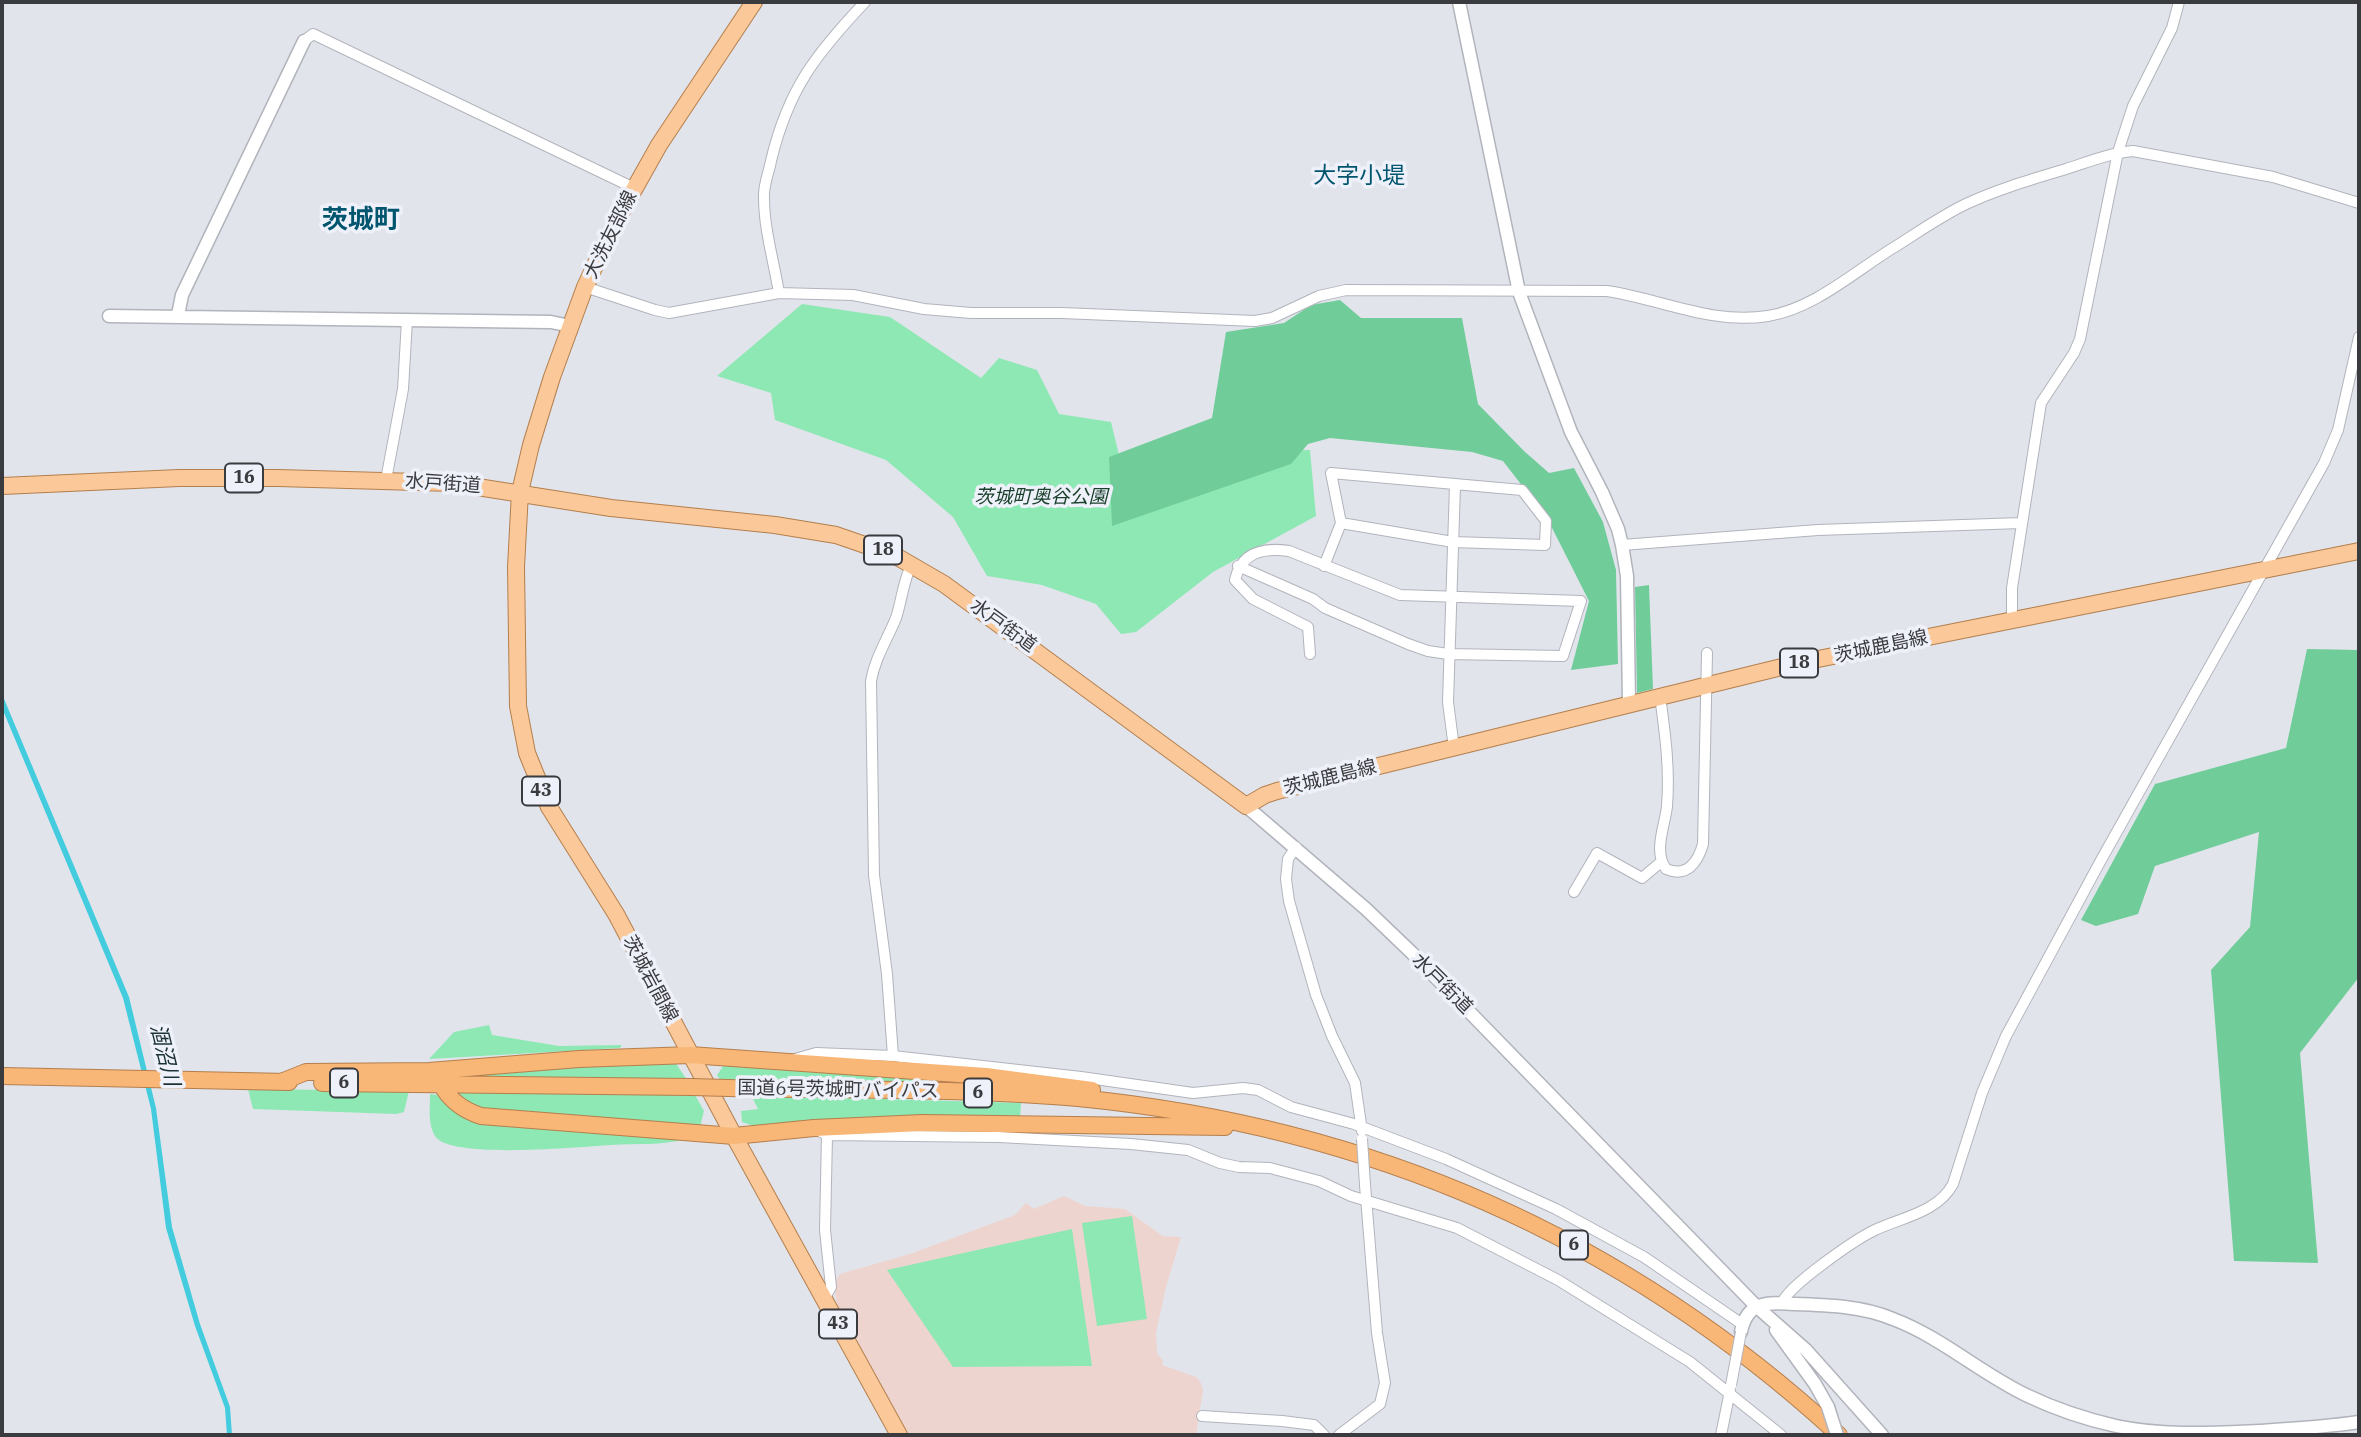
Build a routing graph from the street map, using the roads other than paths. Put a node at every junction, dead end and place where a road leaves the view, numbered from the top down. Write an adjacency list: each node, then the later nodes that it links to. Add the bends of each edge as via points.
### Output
1 (754, 2): 7 (main road, 大洗友部線)
2 (865, 2): 11 (street, via 803,76 773,153 763,196)
3 (1459, 2): 10 (street)
4 (2179, 2): 6 (street)
5 (304, 41): 7 (street, via 313,34); 12 (street, via 182,295)
6 (2118, 152): 8 (street, via 2243,171); 10 (street, via 1965,205 1812,301 1783,313 1731,318 1606,291); 22 (street, via 2080,339 2041,403)
7 (634, 188): 9 (main road, 大洗友部線)
8 (2359, 203)
9 (585, 287): 11 (street, via 670,313); 15 (main road, 大洗友部線)
10 (1519, 292): 11 (street, via 1346,290 1319,296 1272,318 1241,321 971,313 853,295); 24 (street, via 1571,432)
11 (779, 293)
12 (178, 315): 13 (street); 14 (street)
13 (109, 316)
14 (407, 320): 15 (street); 17 (street, via 403,389)
15 (570, 326): 20 (main road, 大洗友部線)
16 (2359, 337): 29 (street, via 2332,448)
17 (386, 480): 19 (main road, 水戸街道 / 16, via 178,478); 20 (main road, 水戸街道 / 16, via 452,482)
18 (1455, 485): 21 (street, via 1331,473); 23 (street); 23 (street, via 1522,490 1546,521 1545,545)
19 (2, 486)
20 (520, 492): 26 (main road, 水戸街道 / 18, via 611,508 813,530 856,540); 43 (main road, 茨城岩間線 / 43, via 518,706 527,753 549,807 616,914)
21 (1341, 523): 23 (street); 28 (street)
22 (2021, 523): 24 (street, via 1818,530); 31 (street)
23 (1453, 542): 30 (street)
24 (1622, 545): 37 (street, via 1627,576)
25 (2359, 551): 29 (main road, 茨城鹿島線 / 18)
26 (912, 563): 39 (main road, 水戸街道 / 18); 44 (street, via 871,681 874,875)
27 (1238, 566): 28 (street, via 1246,557 1275,549); 33 (street, via 1235,580 1253,599 1308,627); 34 (street, via 1408,644)
28 (1324, 566): 30 (street, via 1391,593)
29 (2264, 569): 31 (main road, 茨城鹿島線 / 18); 55 (street, via 2006,1036 1947,1195 1933,1206 1873,1231 1798,1283)
30 (1450, 598): 34 (street); 34 (street, via 1581,601 1563,656)
31 (2012, 620): 35 (main road, 茨城鹿島線 / 18)
32 (1707, 653): 35 (street)
33 (1310, 654)
34 (1448, 654): 38 (street)
35 (1708, 684): 36 (main road, 茨城鹿島線 / 18); 41 (street, via 1703,844 1699,859 1687,870 1670,872)
36 (1660, 696): 37 (main road, 茨城鹿島線 / 18); 41 (street, via 1668,747)
37 (1629, 703): 38 (main road, 茨城鹿島線 / 18)
38 (1454, 747): 39 (main road, 茨城鹿島線 / 18, via 1277,791)
39 (1246, 806): 40 (street, 水戸街道)
40 (1296, 847): 51 (street, via 1288,859 1289,901 1316,995 1355,1083); 56 (street, 水戸街道, via 1412,953)
41 (1661, 862): 42 (street, via 1642,878 1597,853)
42 (1574, 891)
43 (690, 1055): 45 (highway); 47 (highway, via 579,1059); 52 (main road, 茨城岩間線 / 43)
44 (893, 1056): 45 (street, via 816,1054); 51 (street, via 1193,1093 1258,1090)
45 (785, 1063): 48 (highway, via 986,1076 1113,1092 1200,1106)
46 (2, 1076): 47 (highway, 国道6号茨城町バイパス / 6, via 281,1082)
47 (433, 1079): 48 (highway, 国道6号茨城町バイパス / 6, bridge, via 995,1093 1115,1102); 52 (highway, via 459,1106 481,1116)
48 (1226, 1120): 49 (highway, 国道6号茨城町バイパス / 6)
49 (1270, 1129): 50 (highway, via 922,1123); 66 (highway, 国道6号茨城町バイパス / 6, via 1387,1163 1463,1192 1563,1239 1693,1317)
50 (820, 1132): 52 (highway); 53 (street, via 1109,1142 1188,1150 1229,1165 1289,1172); 54 (street, via 831,1287)
51 (1362, 1133): 53 (street, bridge); 57 (street, via 1446,1159 1556,1209 1644,1257)
52 (734, 1136): 54 (main road, 茨城岩間線 / 43)
53 (1365, 1200): 58 (street, via 1457,1228 1558,1280); 63 (street, via 1385,1383 1380,1404)
54 (824, 1299): 61 (main road, 茨城岩間線 / 43)
55 (1782, 1303): 56 (street); 60 (street, via 1850,1308 1893,1318 2020,1392 2118,1427 2200,1434)
56 (1760, 1311): 57 (street, via 1749,1311); 66 (street, 水戸街道, bridge, via 1815,1384); 67 (street, 水戸街道, via 1806,1350)
57 (1742, 1328): 58 (street, bridge)
58 (1730, 1390): 64 (street); 65 (street)
59 (1202, 1416): 62 (street, via 1314,1425)
60 (2359, 1422)
61 (899, 1435)
62 (1324, 1435)
63 (1339, 1435)
64 (1721, 1435)
65 (1781, 1435)
66 (1838, 1435)
67 (1882, 1435)

